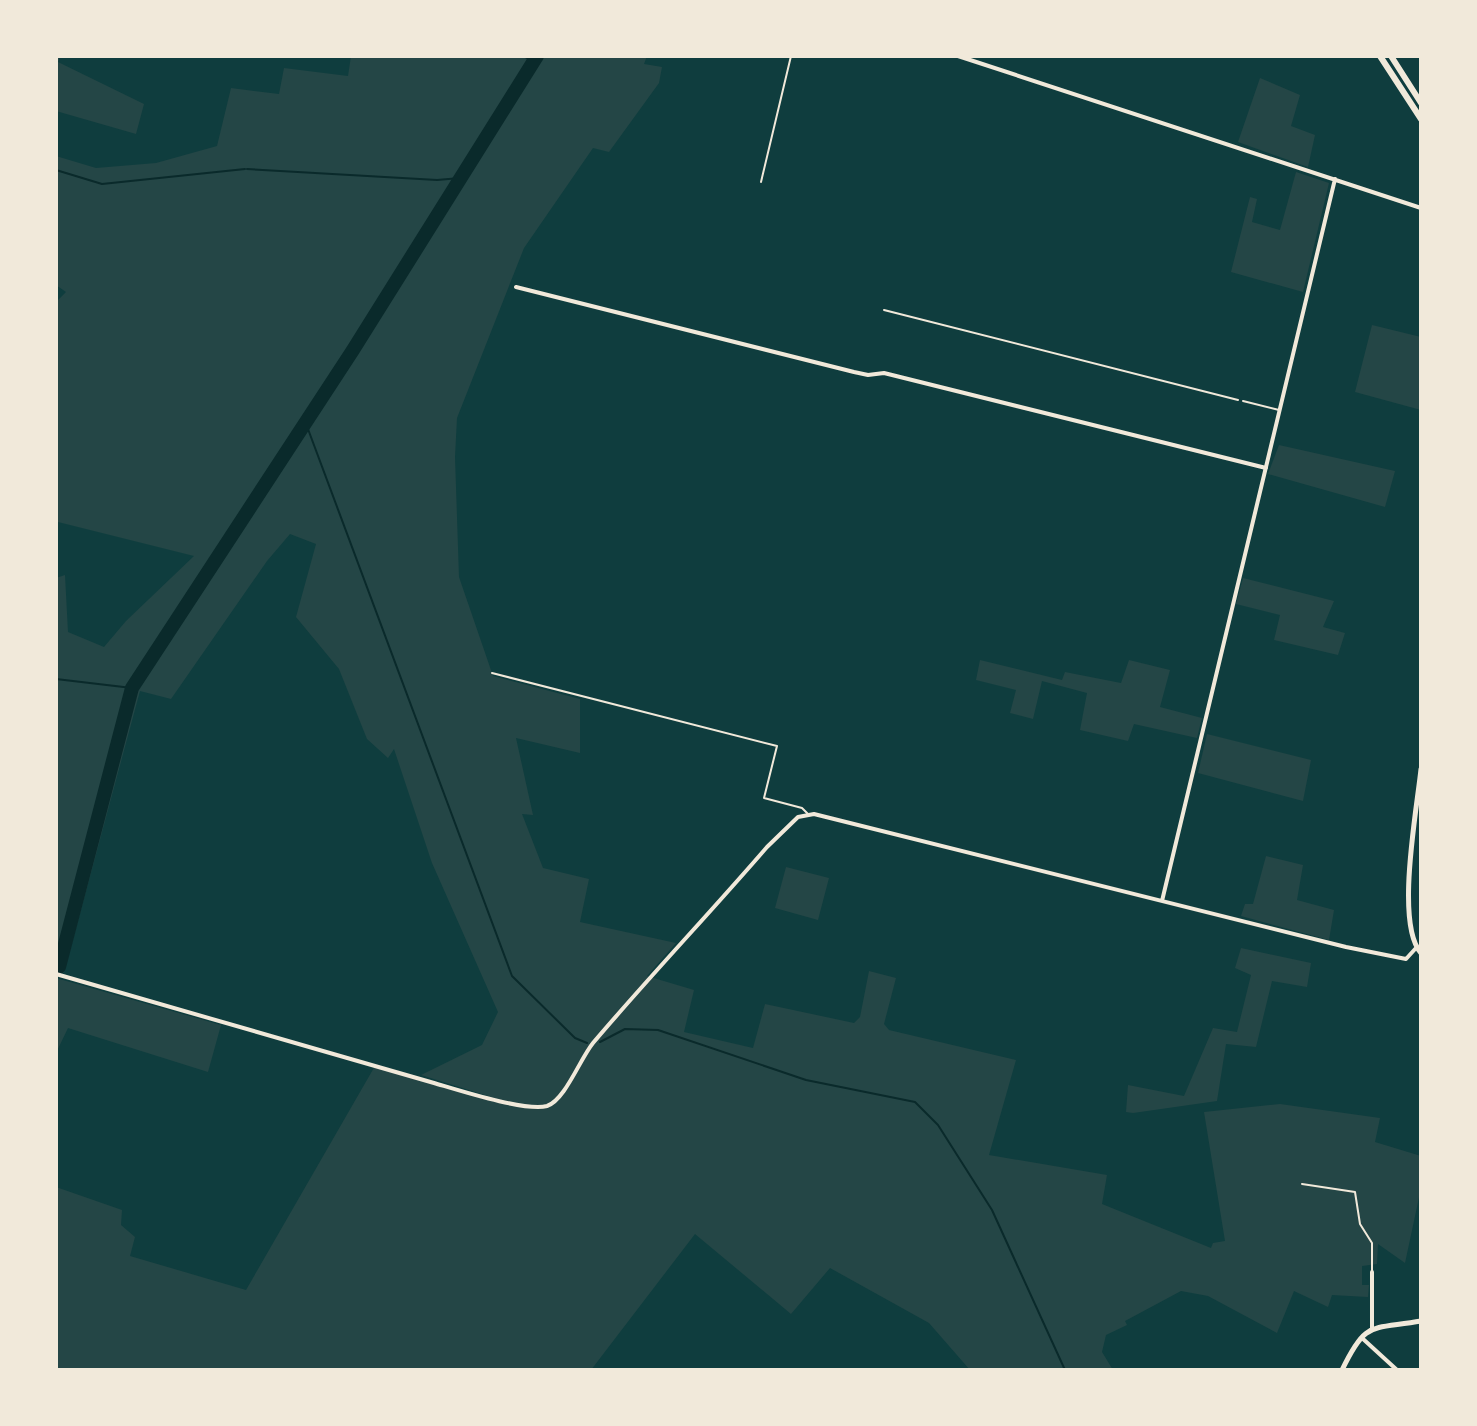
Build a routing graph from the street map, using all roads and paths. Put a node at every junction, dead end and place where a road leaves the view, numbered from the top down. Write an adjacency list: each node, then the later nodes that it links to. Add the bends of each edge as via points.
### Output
1 (791, 56): 8 (lane)
2 (958, 56): 7 (street)
3 (1380, 56): 6 (main road)
4 (1391, 56): 5 (main road)
5 (1421, 103)
6 (1421, 119)
7 (1335, 179): 9 (street); 13 (street)
8 (761, 182)
9 (1421, 208)
10 (516, 287): 14 (street)
11 (884, 310): 12 (path)
12 (1243, 401): 13 (lane)
13 (1280, 410): 14 (street)
14 (1266, 468): 20 (street)
15 (492, 673): 17 (lane, via 777,746 764,798 802,808)
16 (1421, 769): 18 (street)
17 (809, 815): 20 (street); 22 (street, via 798,817 767,847 591,1045 557,1101 545,1107 446,1087)
18 (1418, 820): 19 (street); 21 (street, via 1408,915)
19 (1421, 828)
20 (1162, 901): 21 (street, via 1382,955 1406,959)
21 (1418, 950)
22 (56, 974)
23 (1302, 1184): 24 (lane, via 1355,1192 1360,1224 1372,1243)
24 (1372, 1272): 26 (street)
25 (1421, 1321): 26 (street)
26 (1372, 1329): 27 (street)
27 (1360, 1336): 28 (street); 29 (street)
28 (1342, 1370)
29 (1397, 1370)

